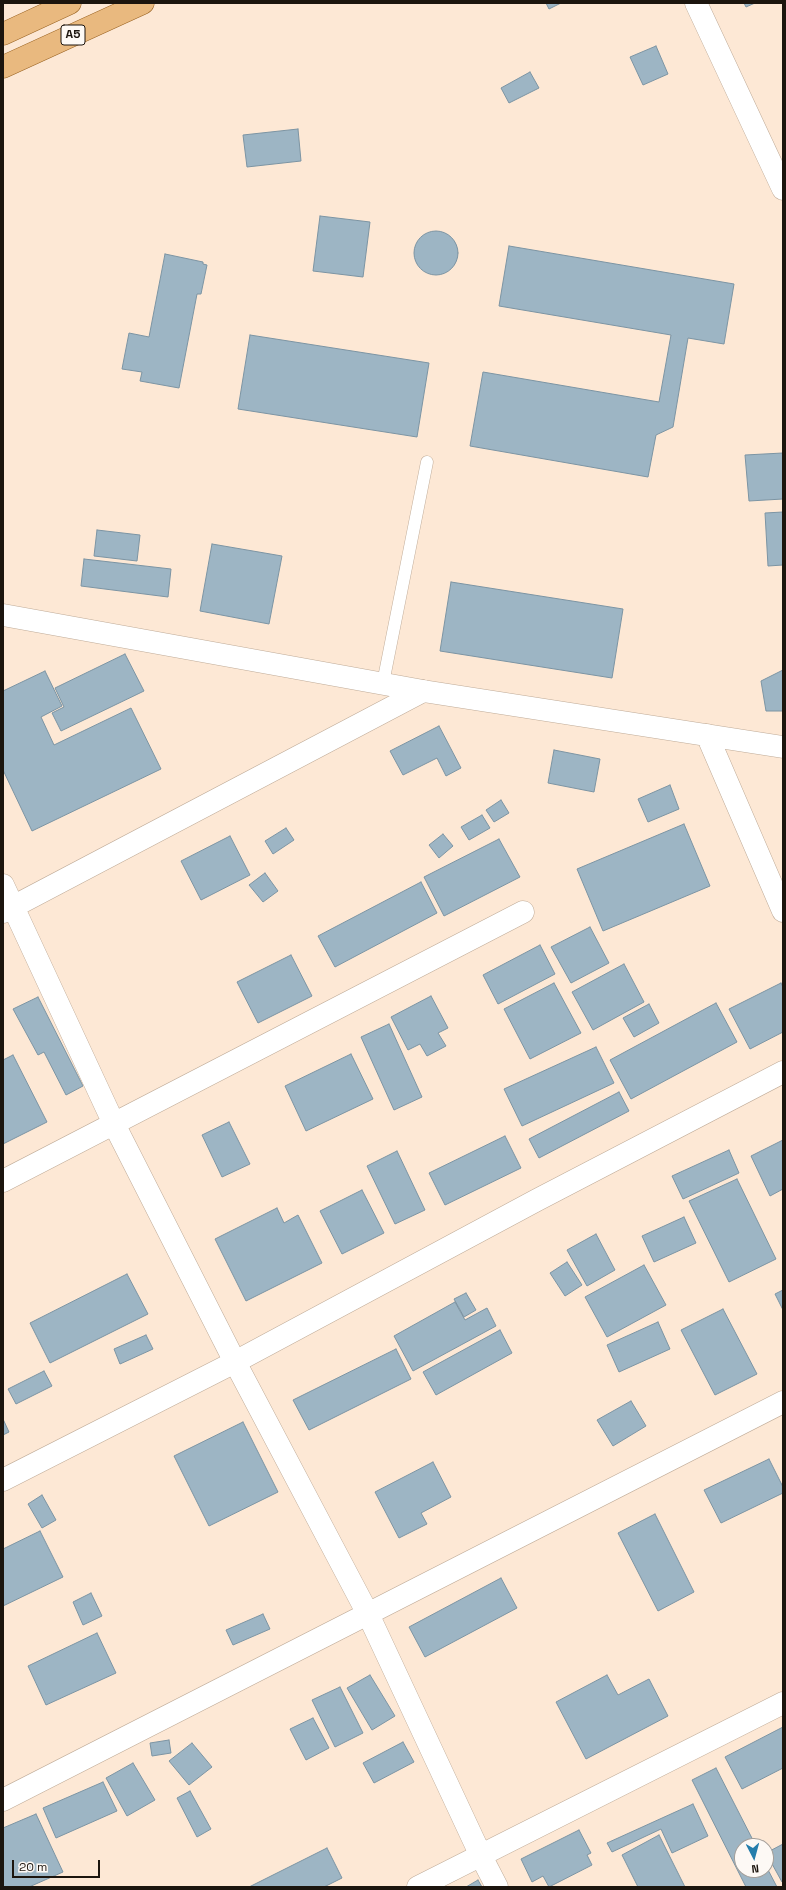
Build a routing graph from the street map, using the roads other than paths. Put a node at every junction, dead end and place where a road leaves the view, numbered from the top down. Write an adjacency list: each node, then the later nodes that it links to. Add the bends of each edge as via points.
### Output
1 (70, 3): 4 (main road, A5)
2 (143, 3): 5 (main road, A5)
3 (696, 3): 6 (street)
4 (3, 34)
5 (3, 67)
6 (783, 189)
7 (427, 462): 9 (lane)
8 (3, 615): 9 (street)
9 (383, 683): 10 (street)
10 (423, 691): 11 (street); 14 (street)
11 (707, 735): 12 (street); 15 (street)
12 (783, 748)
13 (3, 885): 14 (street)
14 (8, 909): 18 (street)
15 (783, 911)
16 (523, 912): 18 (street)
17 (783, 1072): 20 (street)
18 (114, 1124): 19 (street); 20 (street)
19 (3, 1181)
20 (235, 1362): 22 (street); 23 (street)
21 (783, 1402): 23 (street)
22 (3, 1480)
23 (368, 1614): 25 (street); 26 (street)
24 (783, 1703): 26 (street)
25 (3, 1800)
26 (481, 1856): 27 (street); 28 (street)
27 (418, 1887)
28 (497, 1887)

